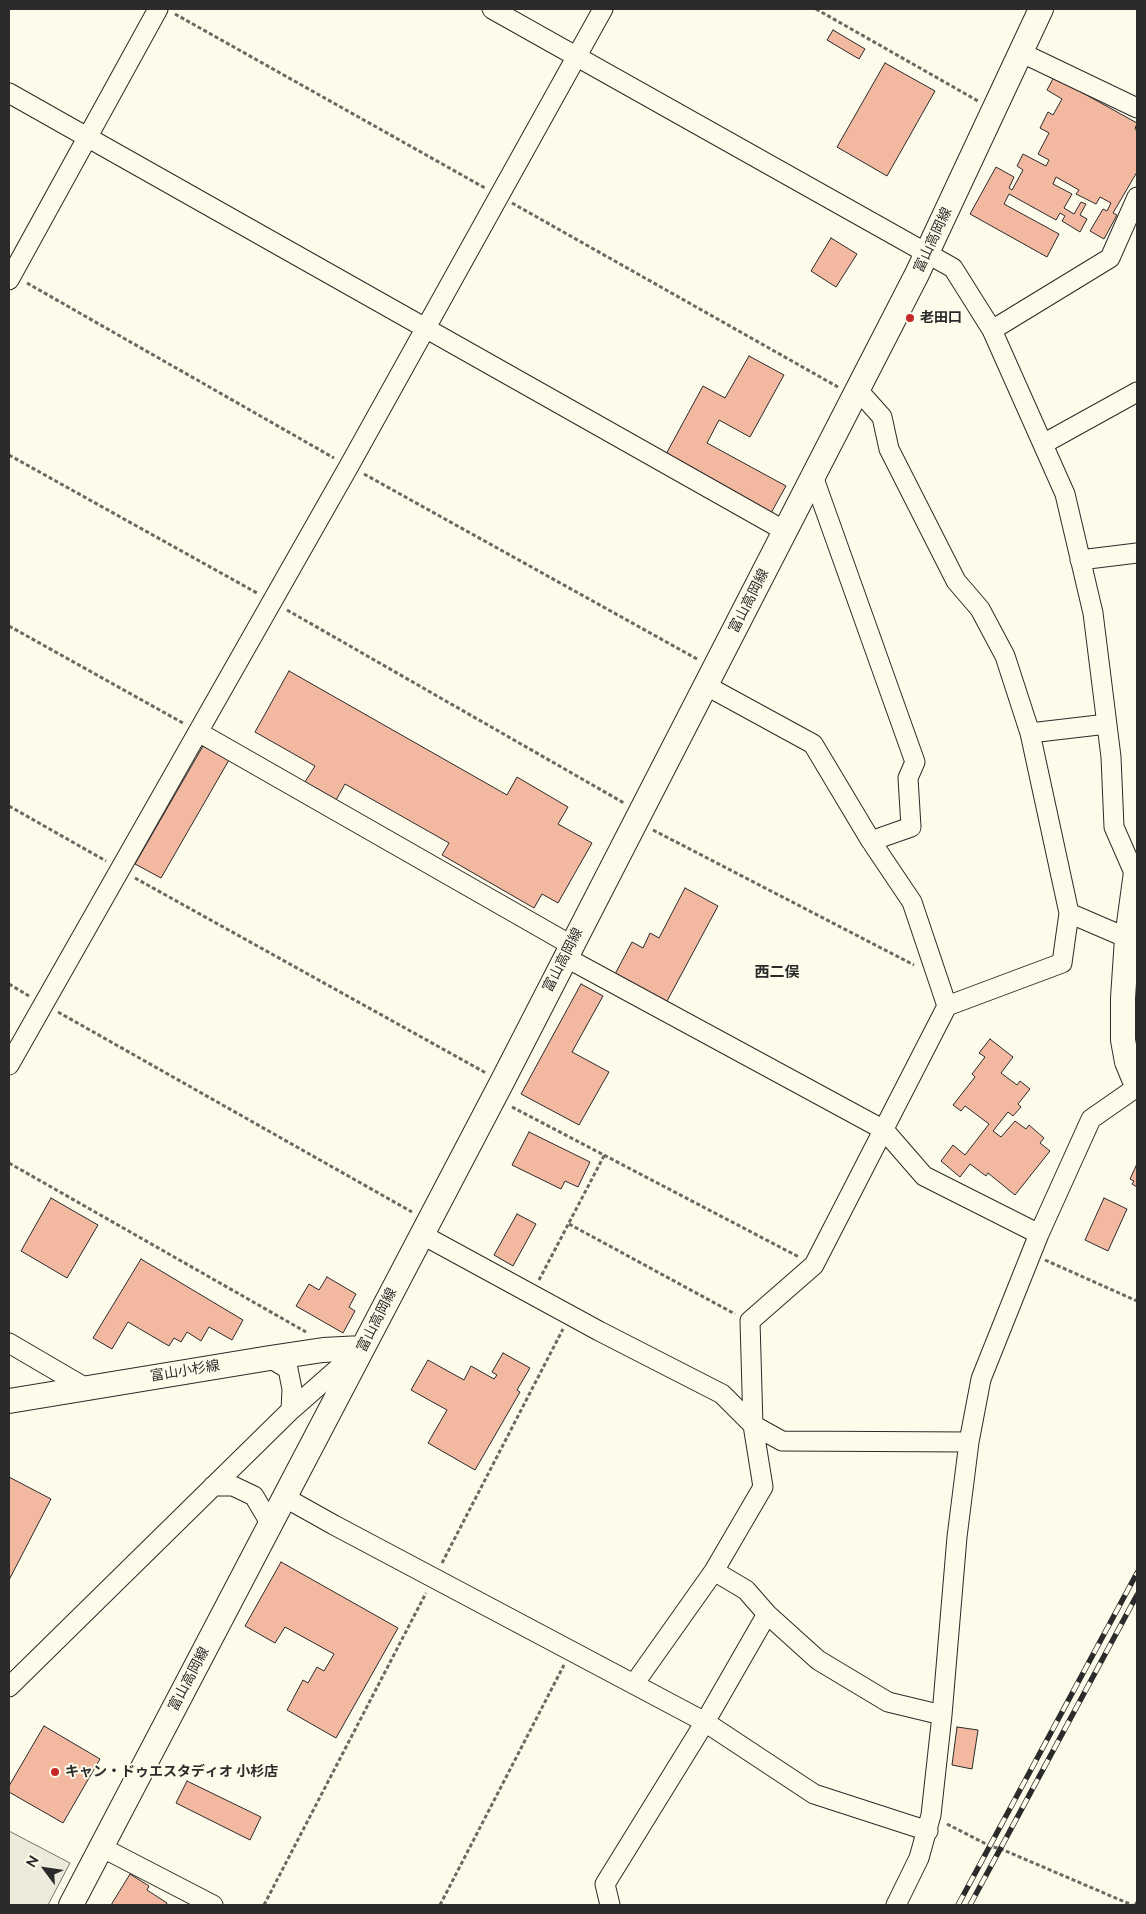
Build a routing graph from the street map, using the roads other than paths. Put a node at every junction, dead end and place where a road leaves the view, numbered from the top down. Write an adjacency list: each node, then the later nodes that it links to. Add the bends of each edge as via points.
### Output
1 (158, 9): 9 (street)
2 (492, 9): 6 (street)
3 (603, 9): 6 (street)
4 (1041, 9): 5 (main road, 富山高岡線)
5 (1020, 52): 8 (street); 11 (main road, 富山高岡線)
6 (576, 56): 11 (street); 13 (street)
7 (9, 94): 9 (street)
8 (1137, 108)
9 (87, 138): 12 (street); 13 (street)
10 (1137, 197): 14 (street, via 1110,258)
11 (927, 252): 14 (street, via 953,268); 15 (main road, 富山高岡線)
12 (10, 277)
13 (425, 328): 19 (street); 25 (street, via 272,601)
14 (992, 330): 17 (street)
15 (857, 389): 18 (main road, 富山高岡線); 24 (street, via 882,418 889,449 956,581 980,610 1005,656)
16 (1137, 392): 17 (street)
17 (1043, 444): 21 (street, via 1065,494)
18 (813, 476): 19 (main road, 富山高岡線); 26 (street, via 915,762 908,778 912,827)
19 (785, 531): 22 (main road, 富山高岡線)
20 (1137, 553): 21 (street)
21 (1080, 560): 23 (street, via 1092,613)
22 (710, 676): 26 (street, via 813,744); 30 (main road, 富山高岡線)
23 (1107, 724): 24 (street); 27 (street, via 1114,827)
24 (1030, 732): 28 (street)
25 (202, 734): 30 (street); 32 (street, via 120,869)
26 (871, 841): 31 (street, via 912,902)
27 (1136, 870): 29 (main road)
28 (1068, 913): 29 (street); 31 (street, via 1062,963)
29 (1127, 938): 33 (main road, via 1123,1040)
30 (568, 951): 34 (street); 35 (main road, 富山高岡線)
31 (947, 1006): 34 (street)
32 (9, 1065)
33 (1137, 1086): 36 (street, via 1091,1119)
34 (884, 1130): 36 (street, via 924,1176); 43 (street, via 814,1265 750,1321)
35 (424, 1228): 38 (main road, 富山高岡線); 43 (street, via 532,1294 722,1394)
36 (1039, 1234): 44 (street, via 981,1379)
37 (9, 1343): 40 (street)
38 (362, 1348): 39 (main road, 富山小杉線); 42 (street); 46 (main road, 富山高岡線)
39 (270, 1358): 40 (main road, 富山小杉線); 42 (street, via 288,1369 292,1389)
40 (86, 1388): 41 (main road, 富山小杉線)
41 (9, 1401)
42 (291, 1410): 45 (street)
43 (753, 1425): 44 (street, via 782,1441); 48 (street, via 763,1487)
44 (969, 1442): 52 (street, via 957,1537)
45 (212, 1486): 47 (street, via 233,1486 254,1496); 51 (street)
46 (284, 1497): 47 (main road, 富山高岡線); 50 (street)
47 (270, 1523): 55 (main road, 富山高岡線)
48 (714, 1571): 49 (street, via 746,1590); 50 (street)
49 (768, 1614): 52 (street, via 818,1660 888,1702); 53 (street)
50 (634, 1684): 53 (street)
51 (9, 1687)
52 (942, 1715): 54 (street)
53 (705, 1722): 54 (street, via 814,1794); 58 (street, via 606,1884)
54 (929, 1823): 59 (street, via 919,1858)
55 (101, 1847): 56 (main road, 富山高岡線); 57 (street)
56 (71, 1905)
57 (213, 1905)
58 (610, 1905)
59 (896, 1905)

